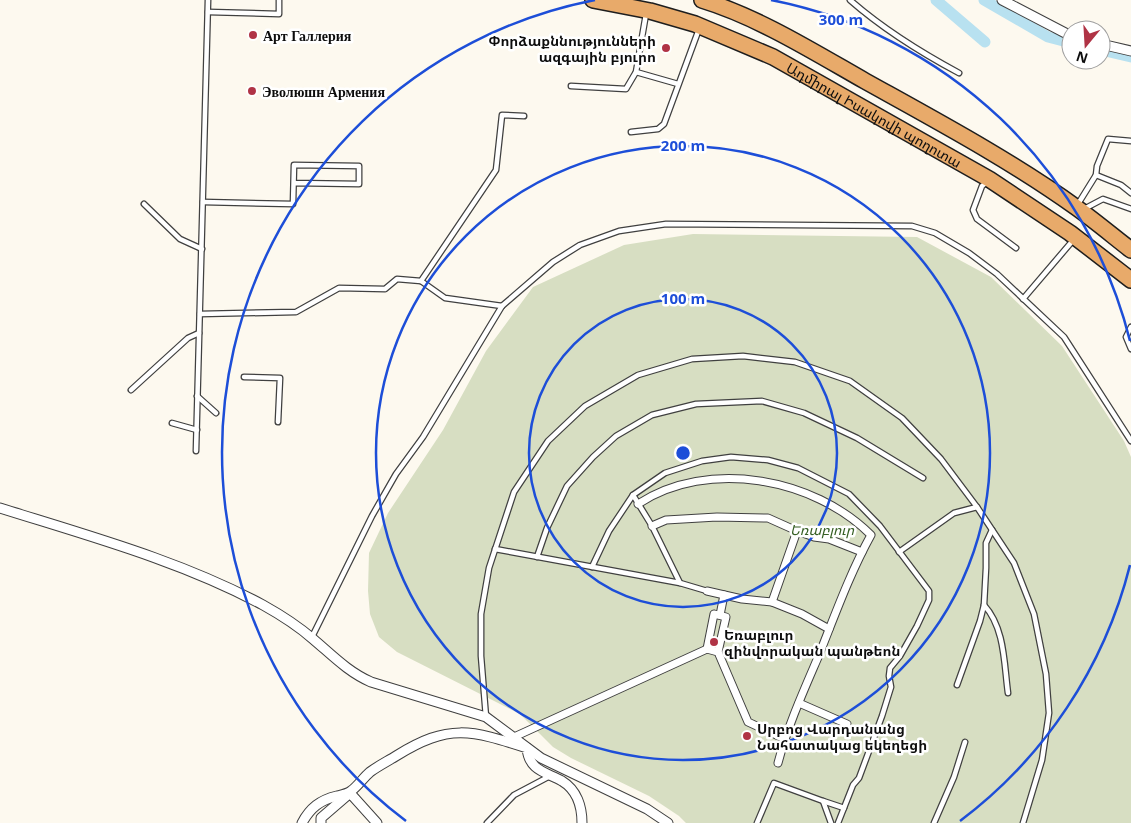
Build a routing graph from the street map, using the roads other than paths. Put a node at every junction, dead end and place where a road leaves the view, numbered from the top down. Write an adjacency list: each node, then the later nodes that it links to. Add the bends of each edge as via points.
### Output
1 (208, 0): 8 (lane)
2 (279, 0): 8 (lane, via 279,14)
3 (593, 0): 7 (highway, Ադմիրալ Իսակովի պողոտա)
4 (702, 0): 27 (highway, Ադմիրալ Իսակովի պողոտա, via 787,37 965,137)
5 (850, 0): 14 (lane, via 890,32)
6 (1002, 0): 10 (street)
7 (655, 8): 9 (highway, Ադմիրալ Իսակովի պողոտա); 13 (lane)
8 (208, 12): 24 (lane)
9 (700, 26): 15 (lane); 21 (highway, Ադմիրալ Իսակովի պողոտա, via 773,57)
10 (1061, 31)
11 (1111, 46): 12 (street)
12 (1131, 51)
13 (636, 72): 15 (lane); 16 (lane, via 626,89)
14 (958, 73)
15 (678, 84): 18 (lane, via 662,127)
16 (571, 86)
17 (524, 116): 33 (lane, via 502,115 496,170)
18 (631, 132)
19 (1131, 141): 20 (lane, via 1108,139)
20 (1096, 175): 23 (lane); 27 (lane)
21 (990, 179): 28 (highway, Ադմիրալ Իսակովի պողոտա); 30 (lane, via 982,186 973,210 977,219)
22 (294, 183): 22 (lane, via 294,165 359,166 359,184); 24 (lane, via 293,204)
23 (1131, 193)
24 (203, 202): 29 (lane)
25 (144, 204): 29 (lane, via 180,239)
26 (1131, 208): 27 (lane, via 1104,198)
27 (1079, 209): 31 (highway, Ադմիրալ Իսակովի պողոտա)
28 (1076, 237): 32 (highway, Ադմիրալ Իսակովի պողոտա); 34 (lane)
29 (202, 248): 36 (lane)
30 (1016, 248)
31 (1131, 250)
32 (1131, 280)
33 (420, 281): 35 (lane, via 445,298); 36 (lane, via 397,278 385,289 339,288 296,312)
34 (1024, 300): 35 (lane, via 969,253 935,233 918,228 666,224 619,231 580,245 552,262); 47 (lane, via 1064,337)
35 (502, 306): 69 (lane, via 423,437 396,474)
36 (200, 314): 38 (lane)
37 (1131, 328): 39 (lane, via 1126,337)
38 (199, 333): 41 (lane, via 188,338); 42 (lane)
39 (1131, 349)
40 (244, 377): 44 (lane, via 280,378)
41 (131, 390)
42 (198, 396): 43 (lane); 46 (lane)
43 (216, 413)
44 (278, 422)
45 (172, 423): 46 (lane)
46 (197, 430): 48 (lane)
47 (1131, 441)
48 (196, 451)
49 (923, 478): 60 (lane, via 857,438 804,413 762,402 696,404 652,415 616,436 593,457 567,486)
50 (633, 495): 51 (lane); 59 (lane, via 665,472 702,461 731,457 768,460 798,468 849,494 880,526); 61 (lane, via 608,531)
51 (638, 504): 54 (lane); 58 (street, via 651,495 695,481 717,478 777,485 829,504 856,520 871,535)
52 (977, 507): 55 (lane); 57 (lane, via 942,459 902,418 850,381 795,362 743,356 692,359 638,375 586,406 548,441 514,492); 59 (lane, via 954,513)
53 (0, 508): 69 (street, via 187,570 279,614)
54 (652, 526): 56 (street, via 666,520 717,516 768,518); 62 (lane)
55 (992, 530): 66 (lane, via 986,543); 96 (lane, via 1014,563 1034,614 1046,674 1049,714 1042,760)
56 (798, 531): 58 (street); 65 (street)
57 (495, 549): 60 (lane); 75 (lane, via 481,614)
58 (862, 552): 68 (street)
59 (899, 552): 85 (lane, via 929,591 929,600 900,656 890,668 890,687 882,716 860,778 853,785)
60 (537, 557): 61 (lane)
61 (592, 567): 62 (lane)
62 (680, 583): 63 (lane)
63 (707, 591): 64 (street)
64 (724, 595): 65 (street); 67 (street)
65 (772, 602): 68 (street)
66 (984, 605): 72 (lane); 73 (lane, via 991,612 1001,641)
67 (720, 616): 70 (street, via 714,614); 71 (street, via 726,617)
68 (829, 629): 74 (street)
69 (312, 638): 75 (street, via 348,670 365,679)
70 (707, 649): 71 (street); 77 (street)
71 (718, 652): 78 (street, via 748,722)
72 (957, 685)
73 (1008, 693)
74 (799, 703): 76 (street); 78 (street)
75 (486, 717): 77 (street)
76 (847, 724)
77 (514, 737): 80 (street)
78 (785, 739): 81 (street)
79 (965, 742): 95 (lane)
80 (527, 748): 82 (street, via 528,758 535,767); 83 (street, via 480,734 438,735 407,749 370,772); 91 (street)
81 (778, 763)
82 (550, 776): 89 (lane, via 514,795); 90 (street, via 572,789 578,800)
83 (350, 792): 86 (street, via 325,799 309,810); 87 (street, via 322,818); 88 (street)
84 (823, 801): 85 (lane); 92 (lane, via 774,782); 93 (lane)
85 (844, 808): 94 (lane)
86 (302, 823)
87 (321, 823)
88 (377, 823)
89 (487, 823)
90 (582, 823)
91 (668, 823)
92 (757, 823)
93 (831, 823)
94 (838, 823)
95 (934, 823)
96 (1023, 823)

